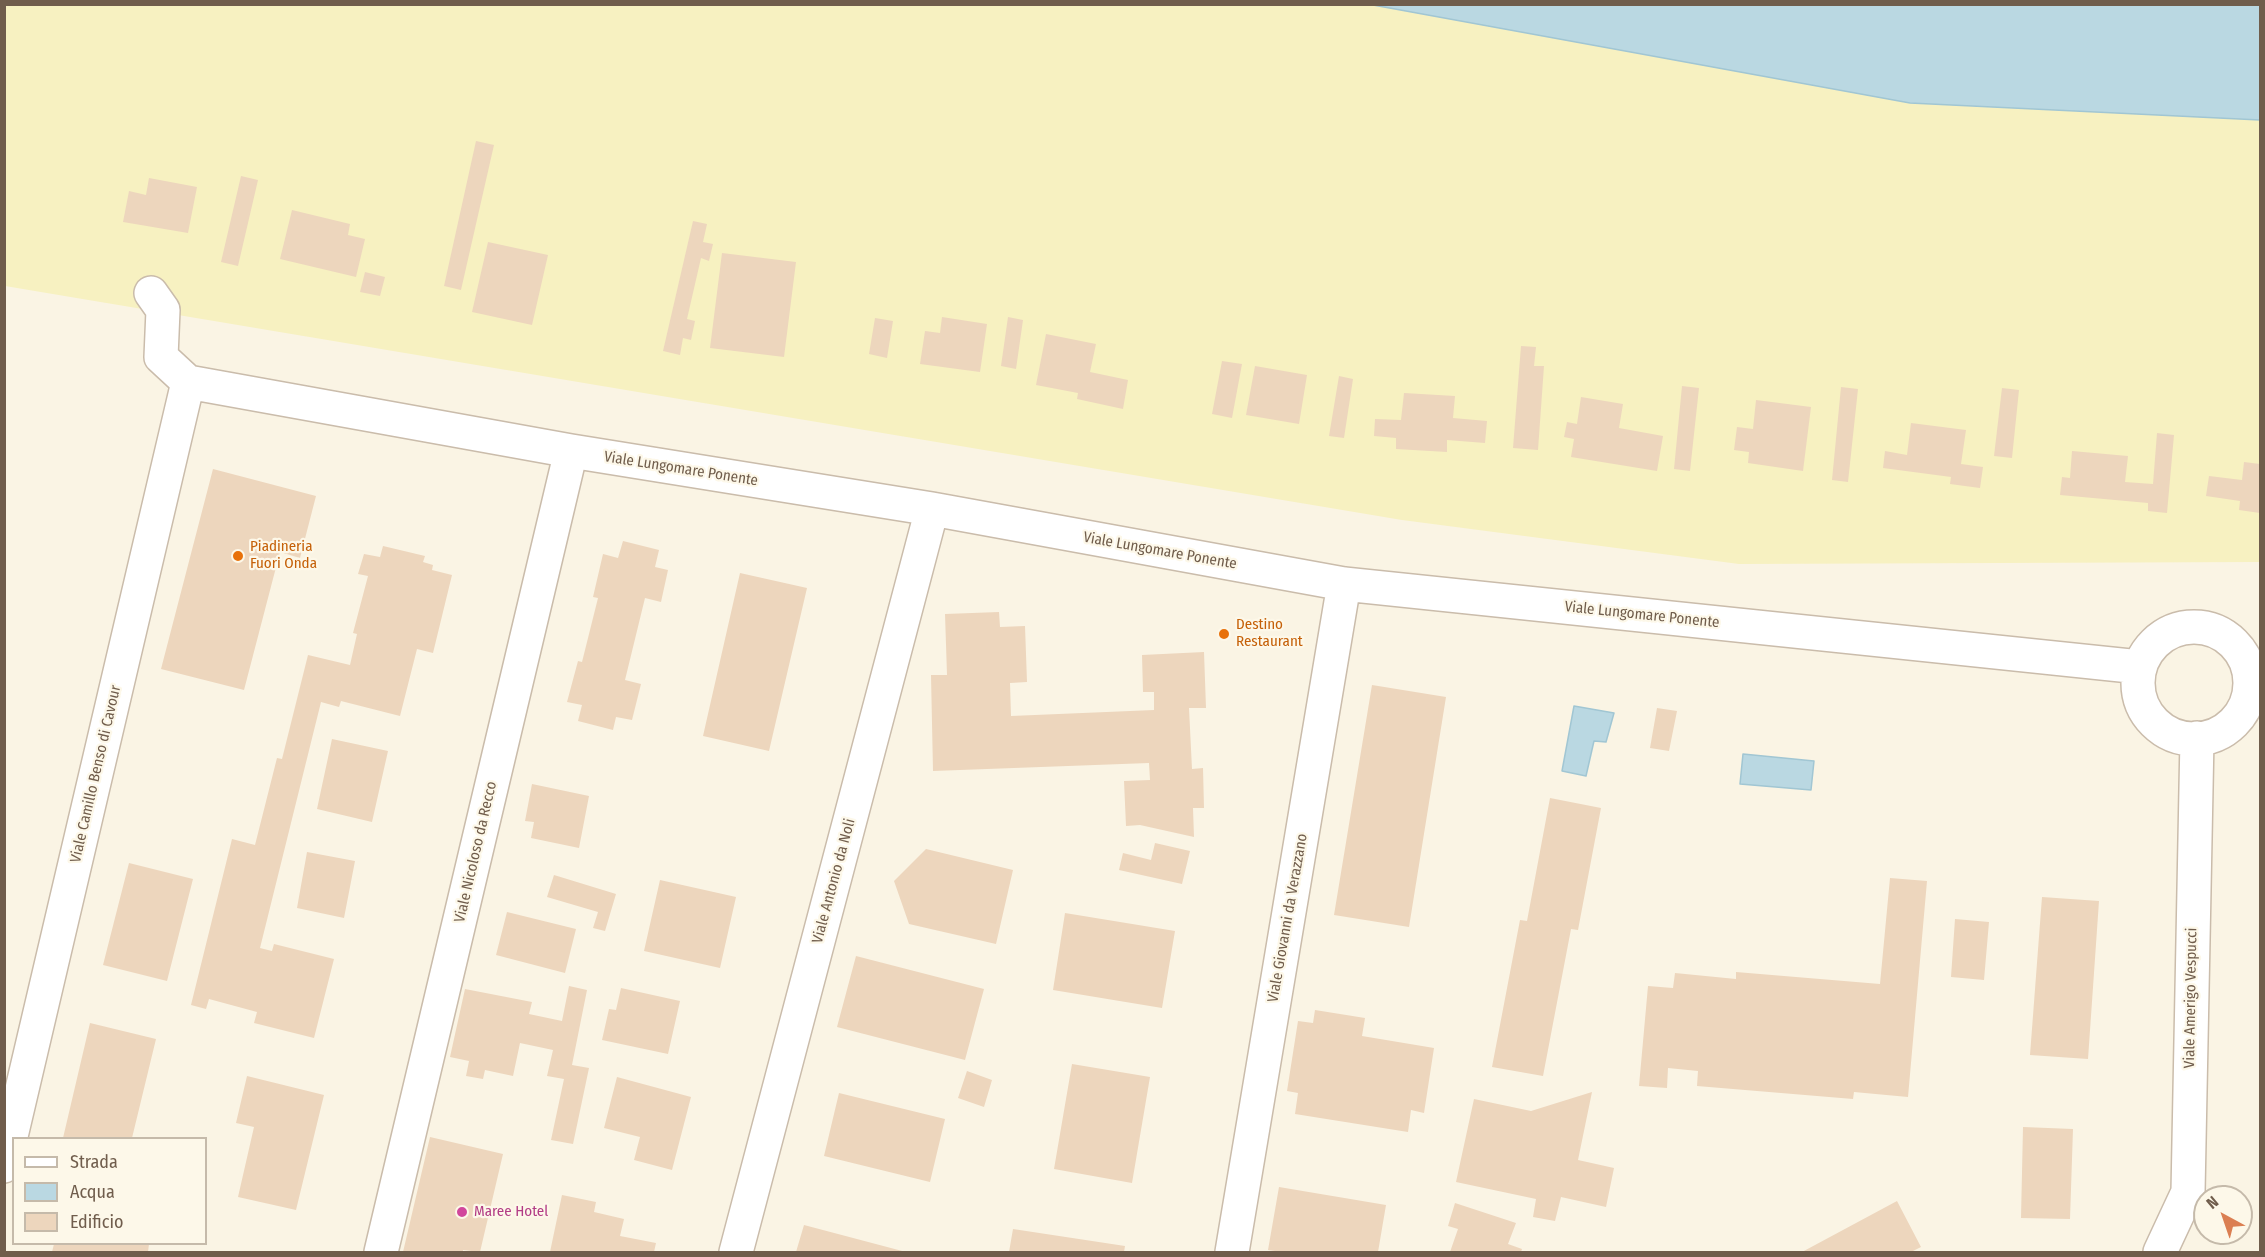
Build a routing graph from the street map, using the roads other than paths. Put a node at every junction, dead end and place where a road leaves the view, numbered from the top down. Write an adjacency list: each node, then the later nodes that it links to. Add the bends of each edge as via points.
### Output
1 (151, 292): 2 (street, via 163,310 161,357)
2 (188, 382): 3 (street, Viale Lungomare Ponente); 9 (street, Viale Camillo Benso di Cavour)
3 (571, 451): 4 (street, Viale Lungomare Ponente); 10 (street, Viale Nicoloso da Recco)
4 (932, 509): 5 (street, Viale Lungomare Ponente); 11 (street, Viale Antonio da Noli)
5 (1344, 584): 6 (street, Viale Lungomare Ponente); 12 (street, Viale Giovanni da Verazzano)
6 (2140, 667): 7 (street, via 2163,636 2181,628 2200,627 2219,632 2235,643); 8 (street, via 2138,685 2150,717 2179,737)
7 (2256, 676): 8 (street, via 2242,712 2230,726)
8 (2197, 738): 13 (street, Viale Amerigo Vespucci, via 2188,1192)
9 (4, 1166)
10 (381, 1252)
11 (736, 1252)
12 (1232, 1252)
13 (2160, 1252)

